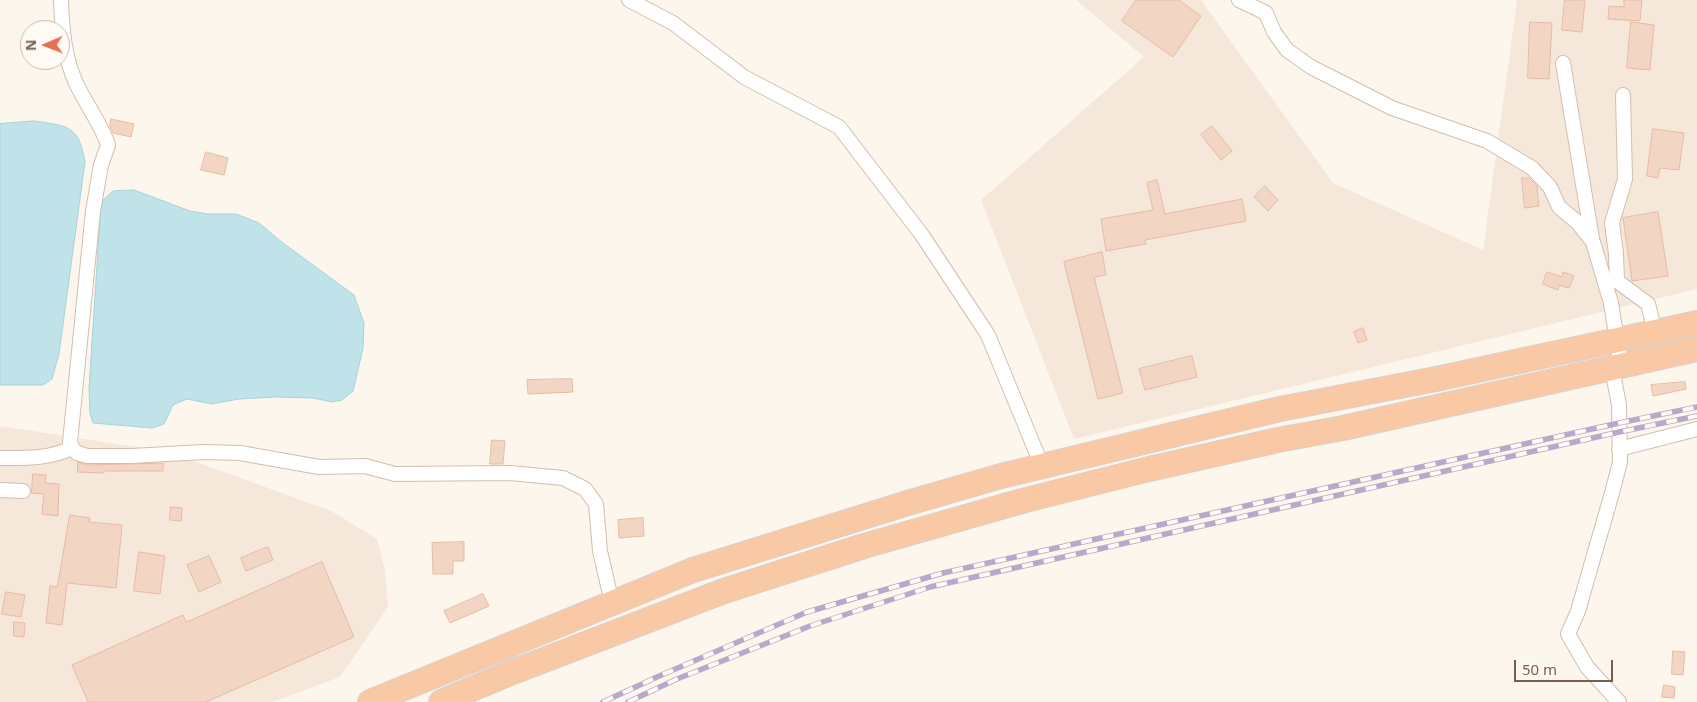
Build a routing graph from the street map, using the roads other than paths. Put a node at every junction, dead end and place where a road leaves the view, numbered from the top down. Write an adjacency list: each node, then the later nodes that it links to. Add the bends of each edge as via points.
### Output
1 (62, 0): 13 (street, via 67,60 108,145 93,210 70,442)
2 (629, 0): 16 (street, via 673,23 744,77 839,127 922,235 988,335)
3 (1239, 0): 6 (street, via 1266,12 1274,32 1287,50 1311,67 1392,108 1487,141 1532,168 1550,187 1559,207)
4 (1563, 63): 6 (street)
5 (1622, 95): 8 (street, via 1625,179 1612,222 1617,280 1648,304)
6 (1593, 242): 9 (street, via 1611,303)
7 (1697, 323): 8 (highway)
8 (1655, 332): 9 (highway)
9 (1617, 341): 11 (street); 16 (highway, via 1280,410)
10 (1697, 349): 11 (highway)
11 (1616, 367): 14 (street); 21 (highway, via 1149,469 1013,503 724,591)
12 (1697, 429): 14 (street)
13 (72, 448): 15 (street, via 45,457); 19 (street, via 87,456 240,453 319,467 365,466 395,474 510,473 563,478 580,485 596,504 600,551)
14 (1619, 449): 22 (street, via 1620,462 1612,493 1578,611 1568,634 1587,667)
15 (0, 458)
16 (1042, 466): 19 (highway, via 758,548)
17 (0, 490): 18 (street)
18 (23, 491)
19 (612, 603): 20 (highway)
20 (370, 702)
21 (442, 702)
22 (1620, 702)

